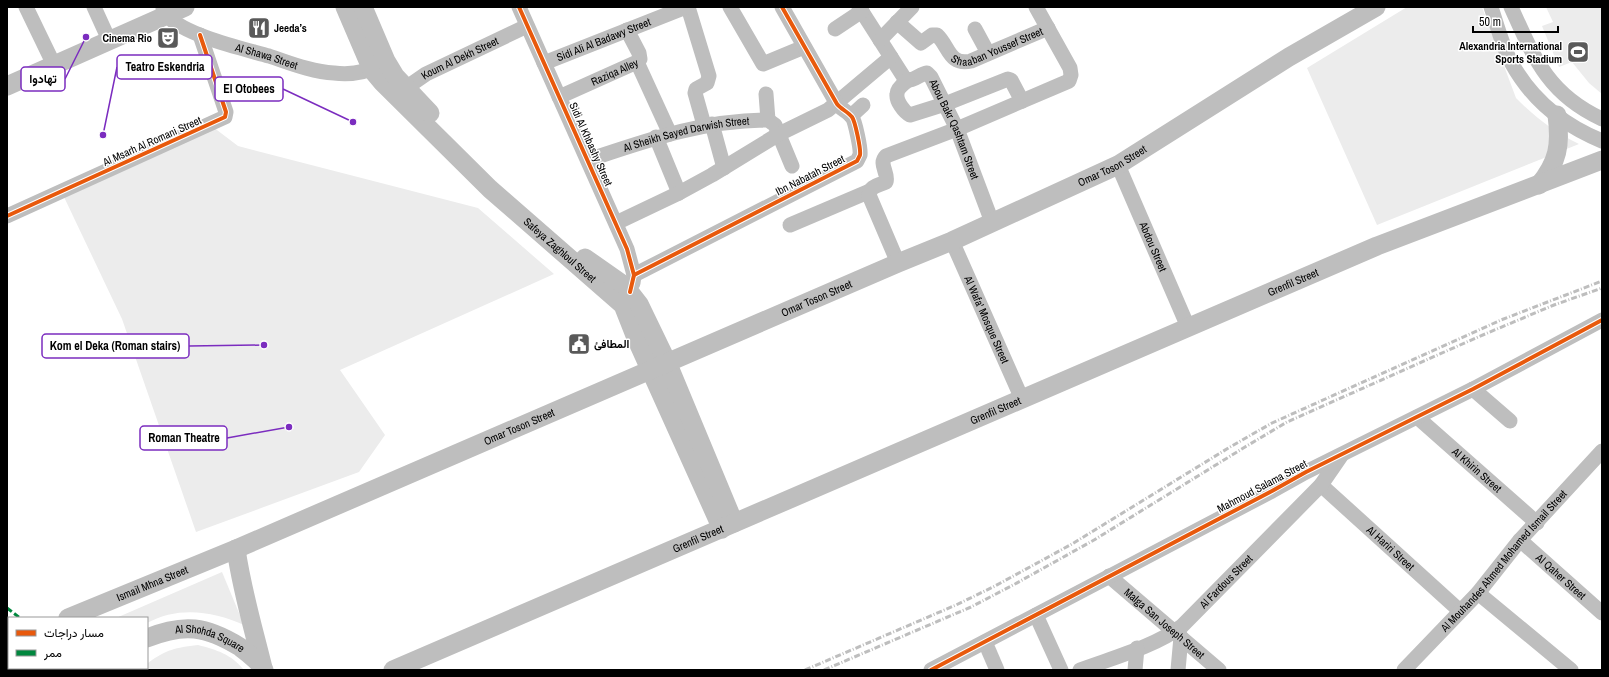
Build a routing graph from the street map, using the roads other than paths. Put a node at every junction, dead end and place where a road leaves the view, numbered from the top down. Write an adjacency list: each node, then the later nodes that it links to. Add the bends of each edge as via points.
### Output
1 (26, 7): 33 (street)
2 (94, 7): 24 (street)
3 (185, 7): 16 (main road)
4 (345, 7): 34 (main road, Safeya Zaghloul Street)
5 (364, 7): 34 (main road, Safeya Zaghloul Street)
6 (519, 7): 18 (street, Sidi Al Khbashy Street)
7 (687, 7): 22 (street, Sidi Ali Al Badawy Street); 48 (street, via 709,76 706,83 696,89 695,93)
8 (730, 7): 26 (street, via 763,64)
9 (782, 7): 26 (street)
10 (912, 7): 17 (street)
11 (1036, 7): 19 (street)
12 (1376, 7): 56 (main road, Omar Toson Street, via 1289,57)
13 (1491, 7): 30 (street)
14 (1511, 7): 28 (street)
15 (861, 9): 20 (street); 25 (street)
16 (164, 11): 23 (street, Al Shawa Street, via 181,25); 24 (main road)
17 (898, 22): 25 (street); 27 (street, Shaaban Youssef Street, via 921,42 932,35 937,35 957,60 968,62)
18 (527, 26): 32 (street, Sidi Al Khbashy Street); 38 (street, Koum Al Dekh Street, via 426,74 413,83)
19 (1048, 28): 27 (street, Shaaban Youssef Street); 40 (street, via 1070,68 1069,81)
20 (836, 29)
21 (976, 29): 27 (street)
22 (627, 30): 31 (street, Raziqa Alley, via 639,53); 32 (street, Sidi Ali Al Badawy Street)
23 (200, 35): 34 (street, Al Shawa Street, via 310,69 333,73 355,74); 61 (street, Al Msarh Al Romani Street, via 226,112 225,117)
24 (109, 40): 33 (main road)
25 (880, 40): 29 (street)
26 (804, 47): 41 (street)
27 (988, 53)
28 (1532, 53): 30 (street); 46 (street, via 1544,73 1564,95)
29 (891, 57): 35 (street); 41 (street)
30 (1511, 61): 45 (street, via 1530,90)
31 (638, 62): 39 (street, Raziqa Alley); 51 (street)
32 (544, 63): 39 (street, Sidi Al Khbashy Street)
33 (54, 65): 36 (main road)
34 (379, 65): 38 (main road, Safeya Zaghloul Street, via 382,82)
35 (907, 81): 42 (street, Abou Bakr Qashtam Street, via 927,73); 42 (street, via 896,93 902,109 910,116)
36 (7, 86)
37 (766, 94): 47 (street)
38 (405, 96): 67 (main road, Safeya Zaghloul Street, via 529,225)
39 (559, 96): 53 (street, Sidi Al Khbashy Street)
40 (1022, 101): 42 (street, via 1008,79); 49 (street)
41 (837, 104): 44 (street); 50 (street)
42 (945, 104): 49 (street, Abou Bakr Qashtam Street)
43 (863, 105): 44 (street)
44 (851, 116): 67 (street, Ibn Nabatah Street, via 859,147 860,155 857,160)
45 (1557, 116): 52 (street, via 1576,129); 58 (main road, via 1558,151 1554,163)
46 (1602, 119)
47 (768, 120): 48 (street, Al Sheikh Sayed Darwish Street); 50 (street, via 775,125)
48 (708, 124): 51 (street, Al Sheikh Sayed Darwish Street); 57 (street)
49 (957, 129): 59 (street, via 886,156 883,162 886,182 873,187); 62 (street, Abou Bakr Qashtam Street)
50 (779, 134): 55 (street); 57 (street)
51 (663, 135): 53 (street, Al Sheikh Sayed Darwish Street); 60 (street)
52 (1602, 140)
53 (588, 160): 63 (street, Sidi Al Khbashy Street)
54 (1602, 160): 58 (main road, Grenfil Street)
55 (792, 166)
56 (1118, 166): 62 (main road, Omar Toson Street); 69 (street, Abdou Street)
57 (724, 168): 60 (street)
58 (1539, 185): 69 (main road, Grenfil Street, via 1377,246)
59 (870, 191): 64 (street); 66 (street)
60 (678, 193): 63 (street)
61 (7, 216)
62 (992, 222): 65 (main road, Omar Toson Street)
63 (616, 223): 67 (street, Sidi Al Khbashy Street, via 627,249)
64 (790, 225)
65 (952, 241): 66 (main road, Omar Toson Street); 72 (street, Al Wafa' Mosque Street)
66 (898, 263): 70 (main road, Omar Toson Street)
67 (629, 291): 70 (main road, Safeya Zaghloul Street)
68 (1602, 320): 71 (street, Mahmoud Salama Street)
69 (1188, 327): 72 (main road, Grenfil Street)
70 (659, 366): 79 (main road, Safeya Zaghloul Street); 81 (main road, Omar Toson Street)
71 (1473, 389): 73 (street, Mahmoud Salama Street); 74 (street)
72 (1022, 399): 79 (main road, Grenfil Street)
73 (1417, 417): 76 (street, Mahmoud Salama Street); 78 (street, Al Khirin Street)
74 (1510, 421)
75 (1602, 451): 78 (street, Al Mouhandes Ahmed Mohamed Ismail Street)
76 (1343, 454): 77 (street, Al Fardous Street); 82 (street, Mahmoud Salama Street)
77 (1321, 485): 84 (street, Al Hariri Street); 88 (street, Al Fardous Street)
78 (1537, 523): 80 (street, Al Mouhandes Ahmed Mohamed Ismail Street)
79 (728, 526): 95 (main road, Grenfil Street)
80 (1520, 540): 83 (street, Al Mouhandes Ahmed Mohamed Ismail Street); 85 (street, Al Qaher Street)
81 (236, 549): 87 (main road, Ismail Mhna Street); 93 (main road, via 247,610)
82 (1109, 576): 86 (street, Mahmoud Salama Street); 88 (street, Malga San Joseph Street)
83 (1478, 593): 84 (street, Al Mouhandes Ahmed Mohamed Ismail Street); 102 (street)
84 (1460, 610): 101 (street, Al Mouhandes Ahmed Mohamed Ismail Street)
85 (1602, 613)
86 (1036, 615): 90 (street, Mahmoud Salama Street); 97 (street)
87 (70, 617)
88 (1177, 634): 91 (street, Al Fardous Street); 99 (street); 100 (street, Malga San Joseph Street)
89 (148, 638): 93 (main road, Al Shohda Square, via 165,631 186,628 207,630 247,652)
90 (985, 642): 92 (street, Mahmoud Salama Street); 96 (street)
91 (1137, 648): 94 (street, Al Fardous Street); 98 (street)
92 (938, 668)
93 (264, 669)
94 (1087, 669)
95 (393, 670)
96 (996, 670)
97 (1061, 670)
98 (1135, 670)
99 (1178, 670)
100 (1219, 670)
101 (1404, 670)
102 (1571, 670)

